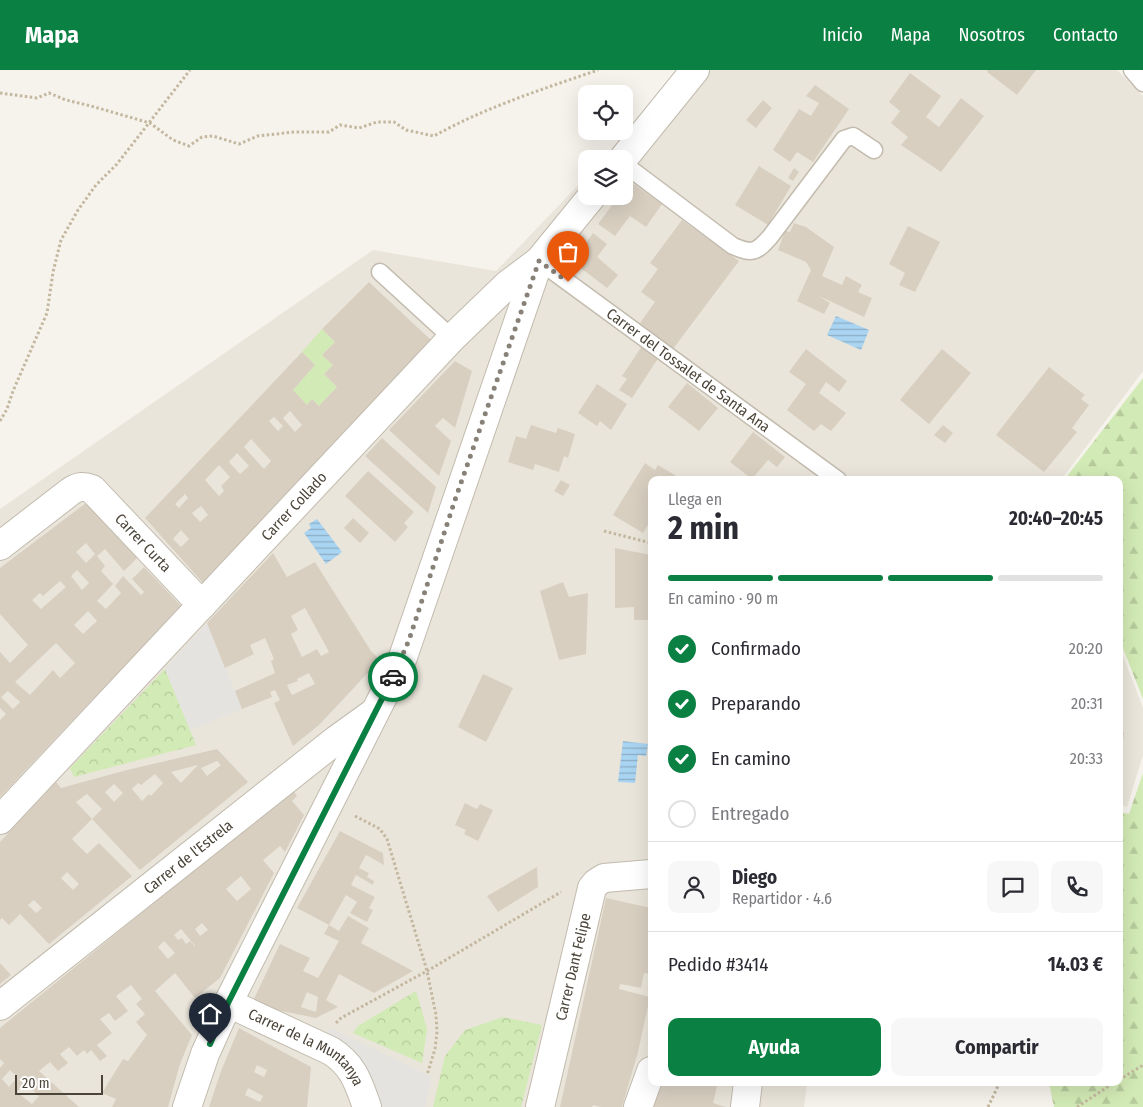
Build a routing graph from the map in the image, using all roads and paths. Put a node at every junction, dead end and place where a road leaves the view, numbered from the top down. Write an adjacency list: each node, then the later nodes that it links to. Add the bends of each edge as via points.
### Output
1 (190, 70): 7 (path)
2 (598, 70): 7 (path, via 503,103 434,136 406,130 394,122 377,122 359,128 340,125 328,132 258,136 239,144 213,136 202,137 189,146 173,140)
3 (695, 70): 8 (street)
4 (1132, 70): 5 (lane)
5 (1143, 83)
6 (0, 93): 7 (path, via 37,98 49,93)
7 (150, 123): 15 (path, via 118,164 96,185 61,240 46,313)
8 (630, 150)
9 (874, 150): 10 (lane, via 853,136 844,139 770,237 753,252 733,246)
10 (633, 171)
11 (585, 205): 12 (street, Carrer Collado)
12 (539, 261): 14 (street, Carrer Collado, via 507,285); 16 (lane, Carrer del Tossalet de Santa Ana); 21 (street, via 409,640)
13 (380, 272): 14 (lane)
14 (452, 338): 20 (street, Carrer Collado)
15 (0, 421)
16 (833, 476)
17 (604, 531): 18 (path)
18 (648, 542)
19 (0, 546): 20 (street, Carrer Curta, via 71,491 81,486 92,489)
20 (202, 605): 23 (street, Carrer Collado)
21 (377, 710): 22 (street); 28 (street, Carrer de l'Estrela)
22 (330, 803): 26 (path, via 380,829 387,839); 27 (street)
23 (0, 820)
24 (648, 874): 39 (street, Carrer Dant Felipe, via 604,878 592,888)
25 (567, 888): 26 (path)
26 (426, 971): 29 (path, via 341,1018); 31 (path, via 437,1032)
27 (228, 1003): 29 (street, Carrer de la Muntanya); 37 (street, via 205,1054)
28 (0, 1006)
29 (318, 1045): 38 (street, Carrer de la Muntanya, via 349,1065)
30 (1143, 1064): 32 (path)
31 (427, 1075)
32 (1123, 1077)
33 (648, 1079): 40 (street)
34 (748, 1086): 41 (street)
35 (998, 1086): 42 (path)
36 (1109, 1086): 43 (path)
37 (187, 1107)
38 (367, 1107)
39 (540, 1107)
40 (638, 1107)
41 (745, 1107)
42 (988, 1107)
43 (1078, 1107)

